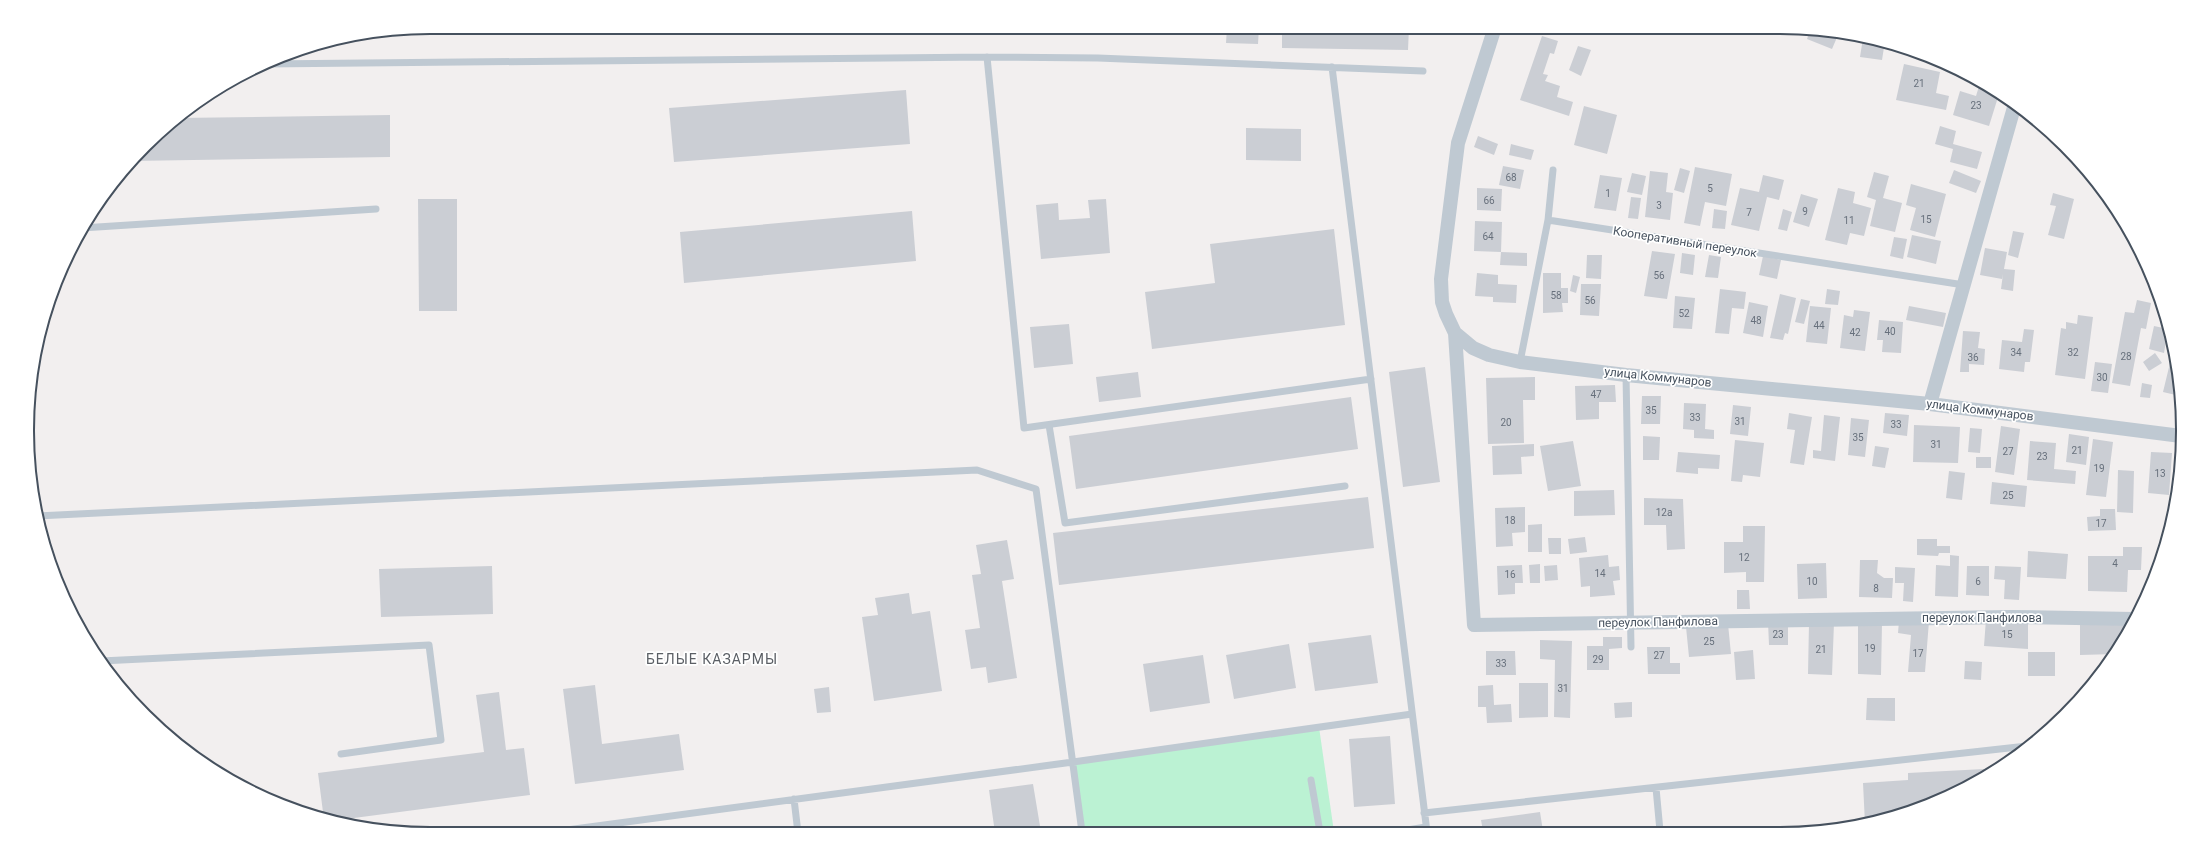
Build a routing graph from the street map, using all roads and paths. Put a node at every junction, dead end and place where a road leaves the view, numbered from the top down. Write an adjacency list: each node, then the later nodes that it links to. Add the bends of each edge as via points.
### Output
1 (1493, 34): 12 (street, улица Коммунаров, via 1458,143 1443,248 1442,302)
2 (987, 57): 3 (lane); 4 (lane, via 1098,58); 17 (lane, via 1024,428)
3 (279, 64)
4 (1332, 67): 5 (lane); 15 (lane)
5 (1423, 71)
6 (2013, 110): 11 (street)
7 (1553, 170): 9 (lane)
8 (376, 209): 10 (lane)
9 (1548, 220): 11 (lane, Кооперативный переулок); 13 (lane)
10 (90, 227)
11 (1964, 286): 16 (street)
12 (1455, 333): 13 (street, улица Коммунаров, via 1473,348 1484,353); 22 (street, переулок Панфилова, via 1474,625)
13 (1520, 362): 14 (street, улица Коммунаров)
14 (1626, 375): 16 (street, улица Коммунаров); 22 (lane)
15 (1371, 379): 17 (lane); 25 (lane)
16 (1930, 404): 18 (street, улица Коммунаров)
17 (1049, 425): 19 (lane, via 1065,522)
18 (2176, 435)
19 (1346, 486)
20 (44, 516): 28 (lane, via 977,470 1036,489)
21 (2128, 619): 22 (street, переулок Панфилова, via 2011,617)
22 (1631, 623): 23 (lane)
23 (1631, 647)
24 (108, 661): 27 (lane, via 429,645 441,740)
25 (1412, 714): 28 (lane); 32 (lane)
26 (2018, 747): 30 (lane)
27 (341, 754)
28 (1073, 762): 31 (lane); 35 (lane)
29 (1311, 780): 36 (lane)
30 (1656, 788): 32 (lane); 38 (lane)
31 (794, 799): 33 (lane); 34 (lane)
32 (1424, 813): 37 (lane)
33 (588, 827)
34 (797, 827)
35 (1081, 827)
36 (1319, 827)
37 (1426, 827)
38 (1660, 827)

